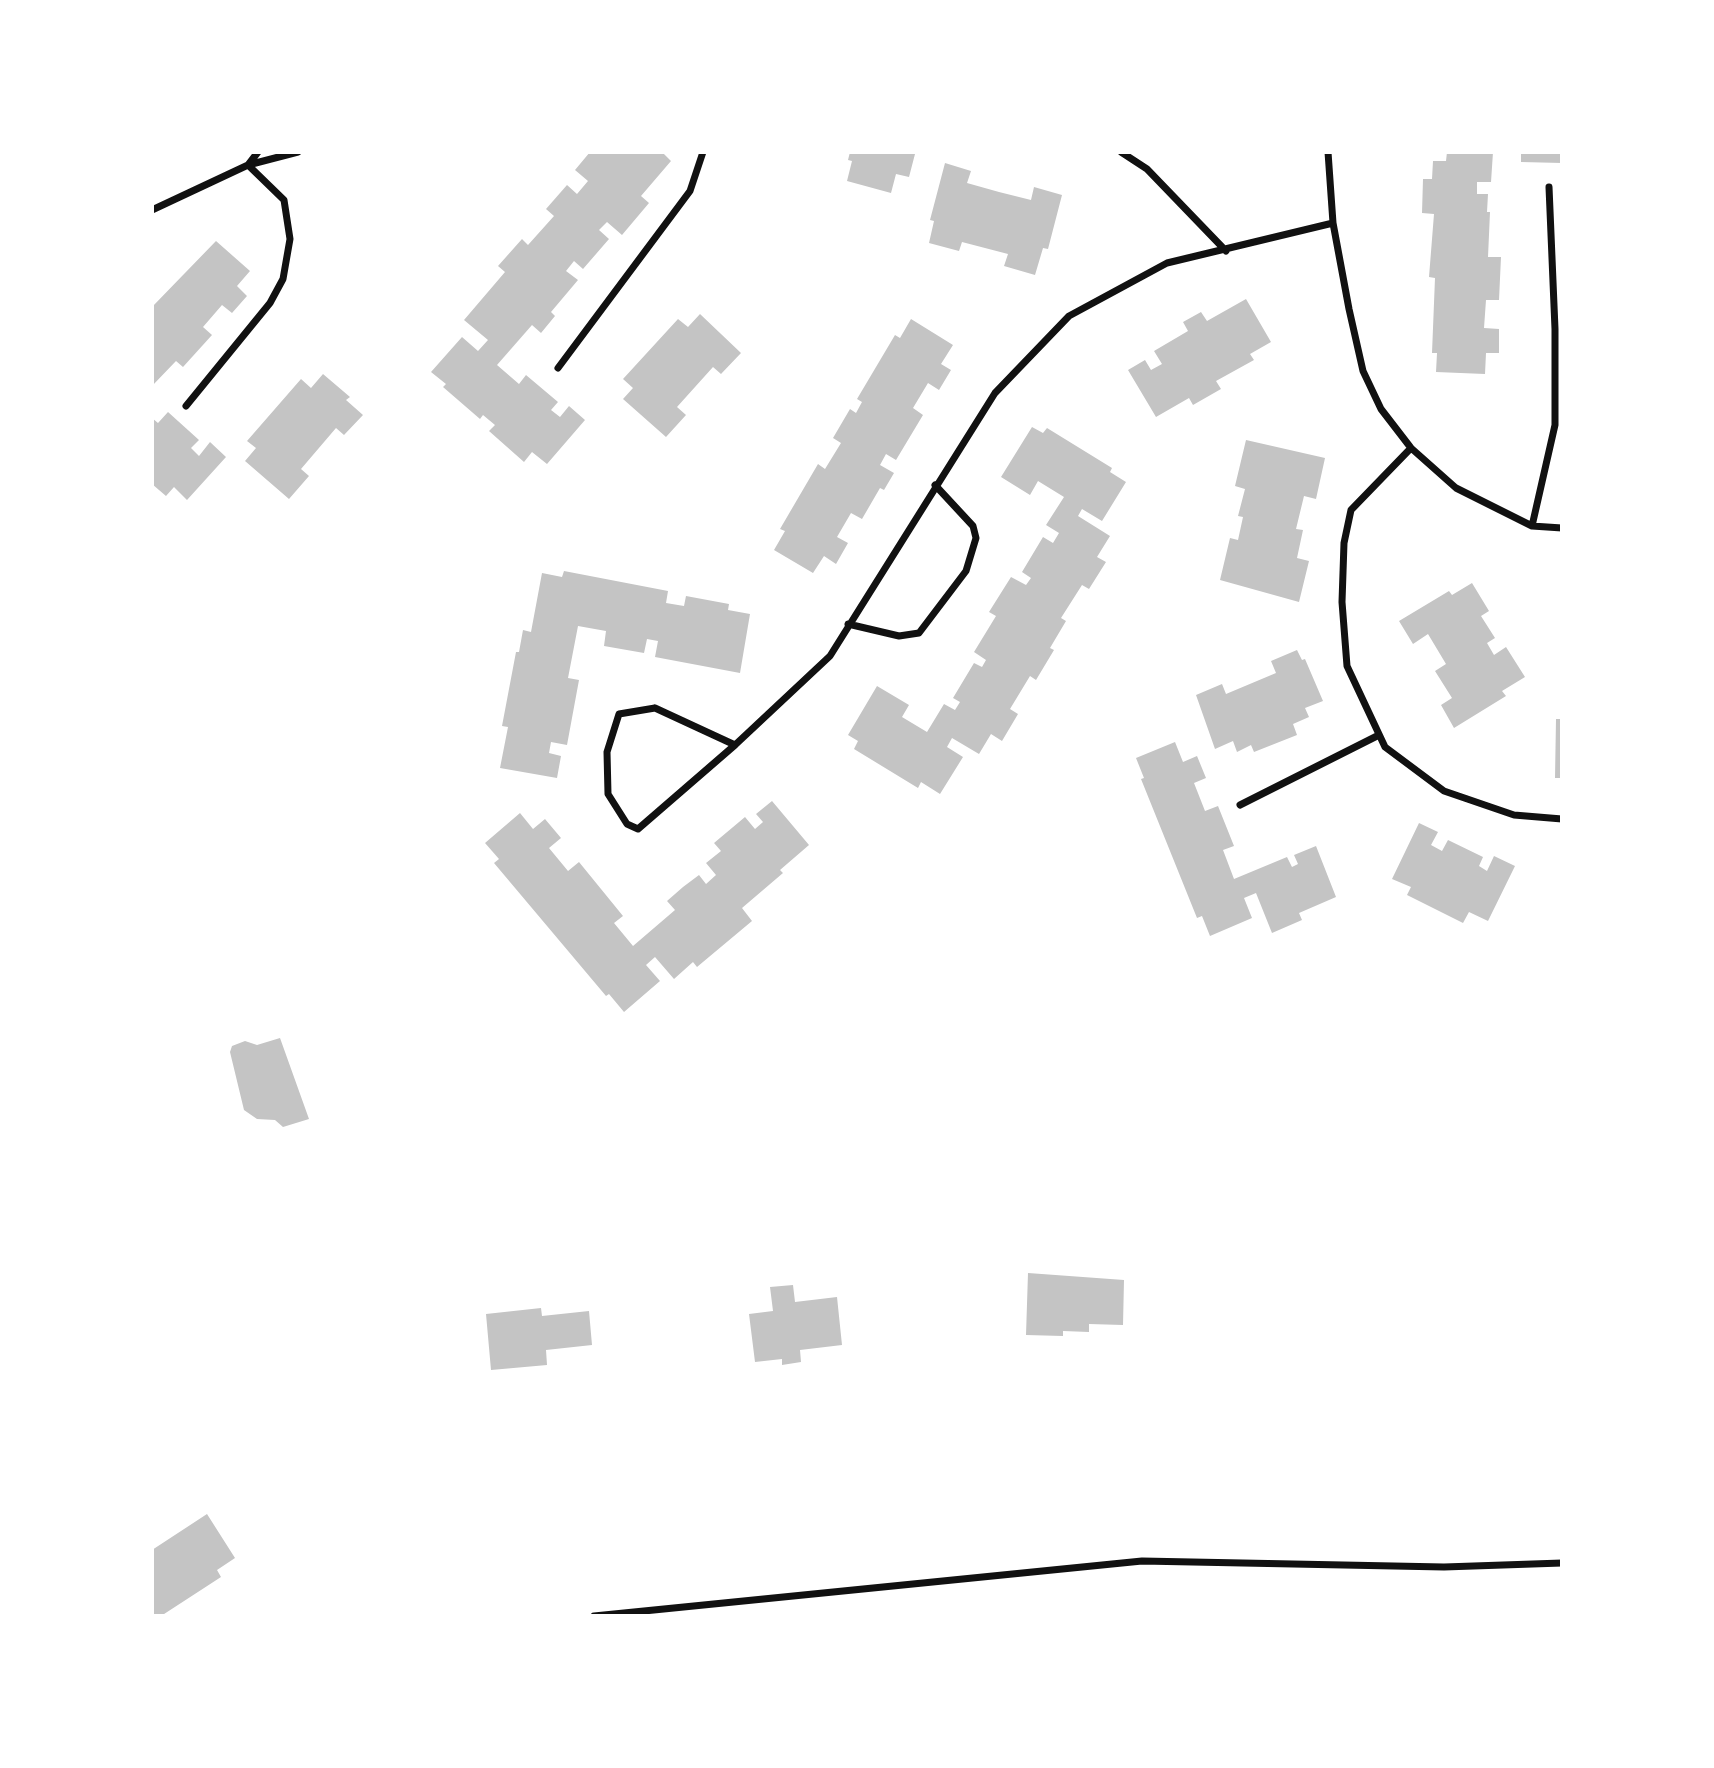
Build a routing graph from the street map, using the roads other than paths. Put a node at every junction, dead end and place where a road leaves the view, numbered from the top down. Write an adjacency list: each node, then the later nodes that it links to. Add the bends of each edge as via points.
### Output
1 (258, 152): 6 (street)
2 (298, 152): 6 (street)
3 (703, 152): 11 (street, via 690,191)
4 (1121, 152): 10 (street, via 1147,169)
5 (1328, 152): 9 (street)
6 (248, 165): 8 (street); 12 (street, via 284,200 290,239 283,279 271,303)
7 (1549, 187): 15 (street, via 1555,425)
8 (152, 210)
9 (1334, 223): 10 (street); 13 (street, via 1363,370 1381,409)
10 (1226, 251): 14 (street, via 1167,263 1069,316 995,393)
11 (558, 368)
12 (186, 406)
13 (1411, 448): 15 (street, via 1456,488); 18 (street, via 1351,510 1344,543 1342,601 1348,666)
14 (936, 485): 17 (street); 17 (street, via 973,526 976,538 967,571 919,633 899,636)
15 (1532, 526): 16 (street)
16 (1562, 528)
17 (848, 624): 19 (street, via 830,656)
18 (1379, 735): 20 (street); 21 (street, via 1385,747 1444,791 1514,815)
19 (735, 745): 19 (street, via 638,829 627,824 608,794 607,752 619,715 655,708)
20 (1240, 805)
21 (1562, 819)
22 (1562, 1563): 23 (street, via 1436,1567 1142,1561)
23 (594, 1616)

